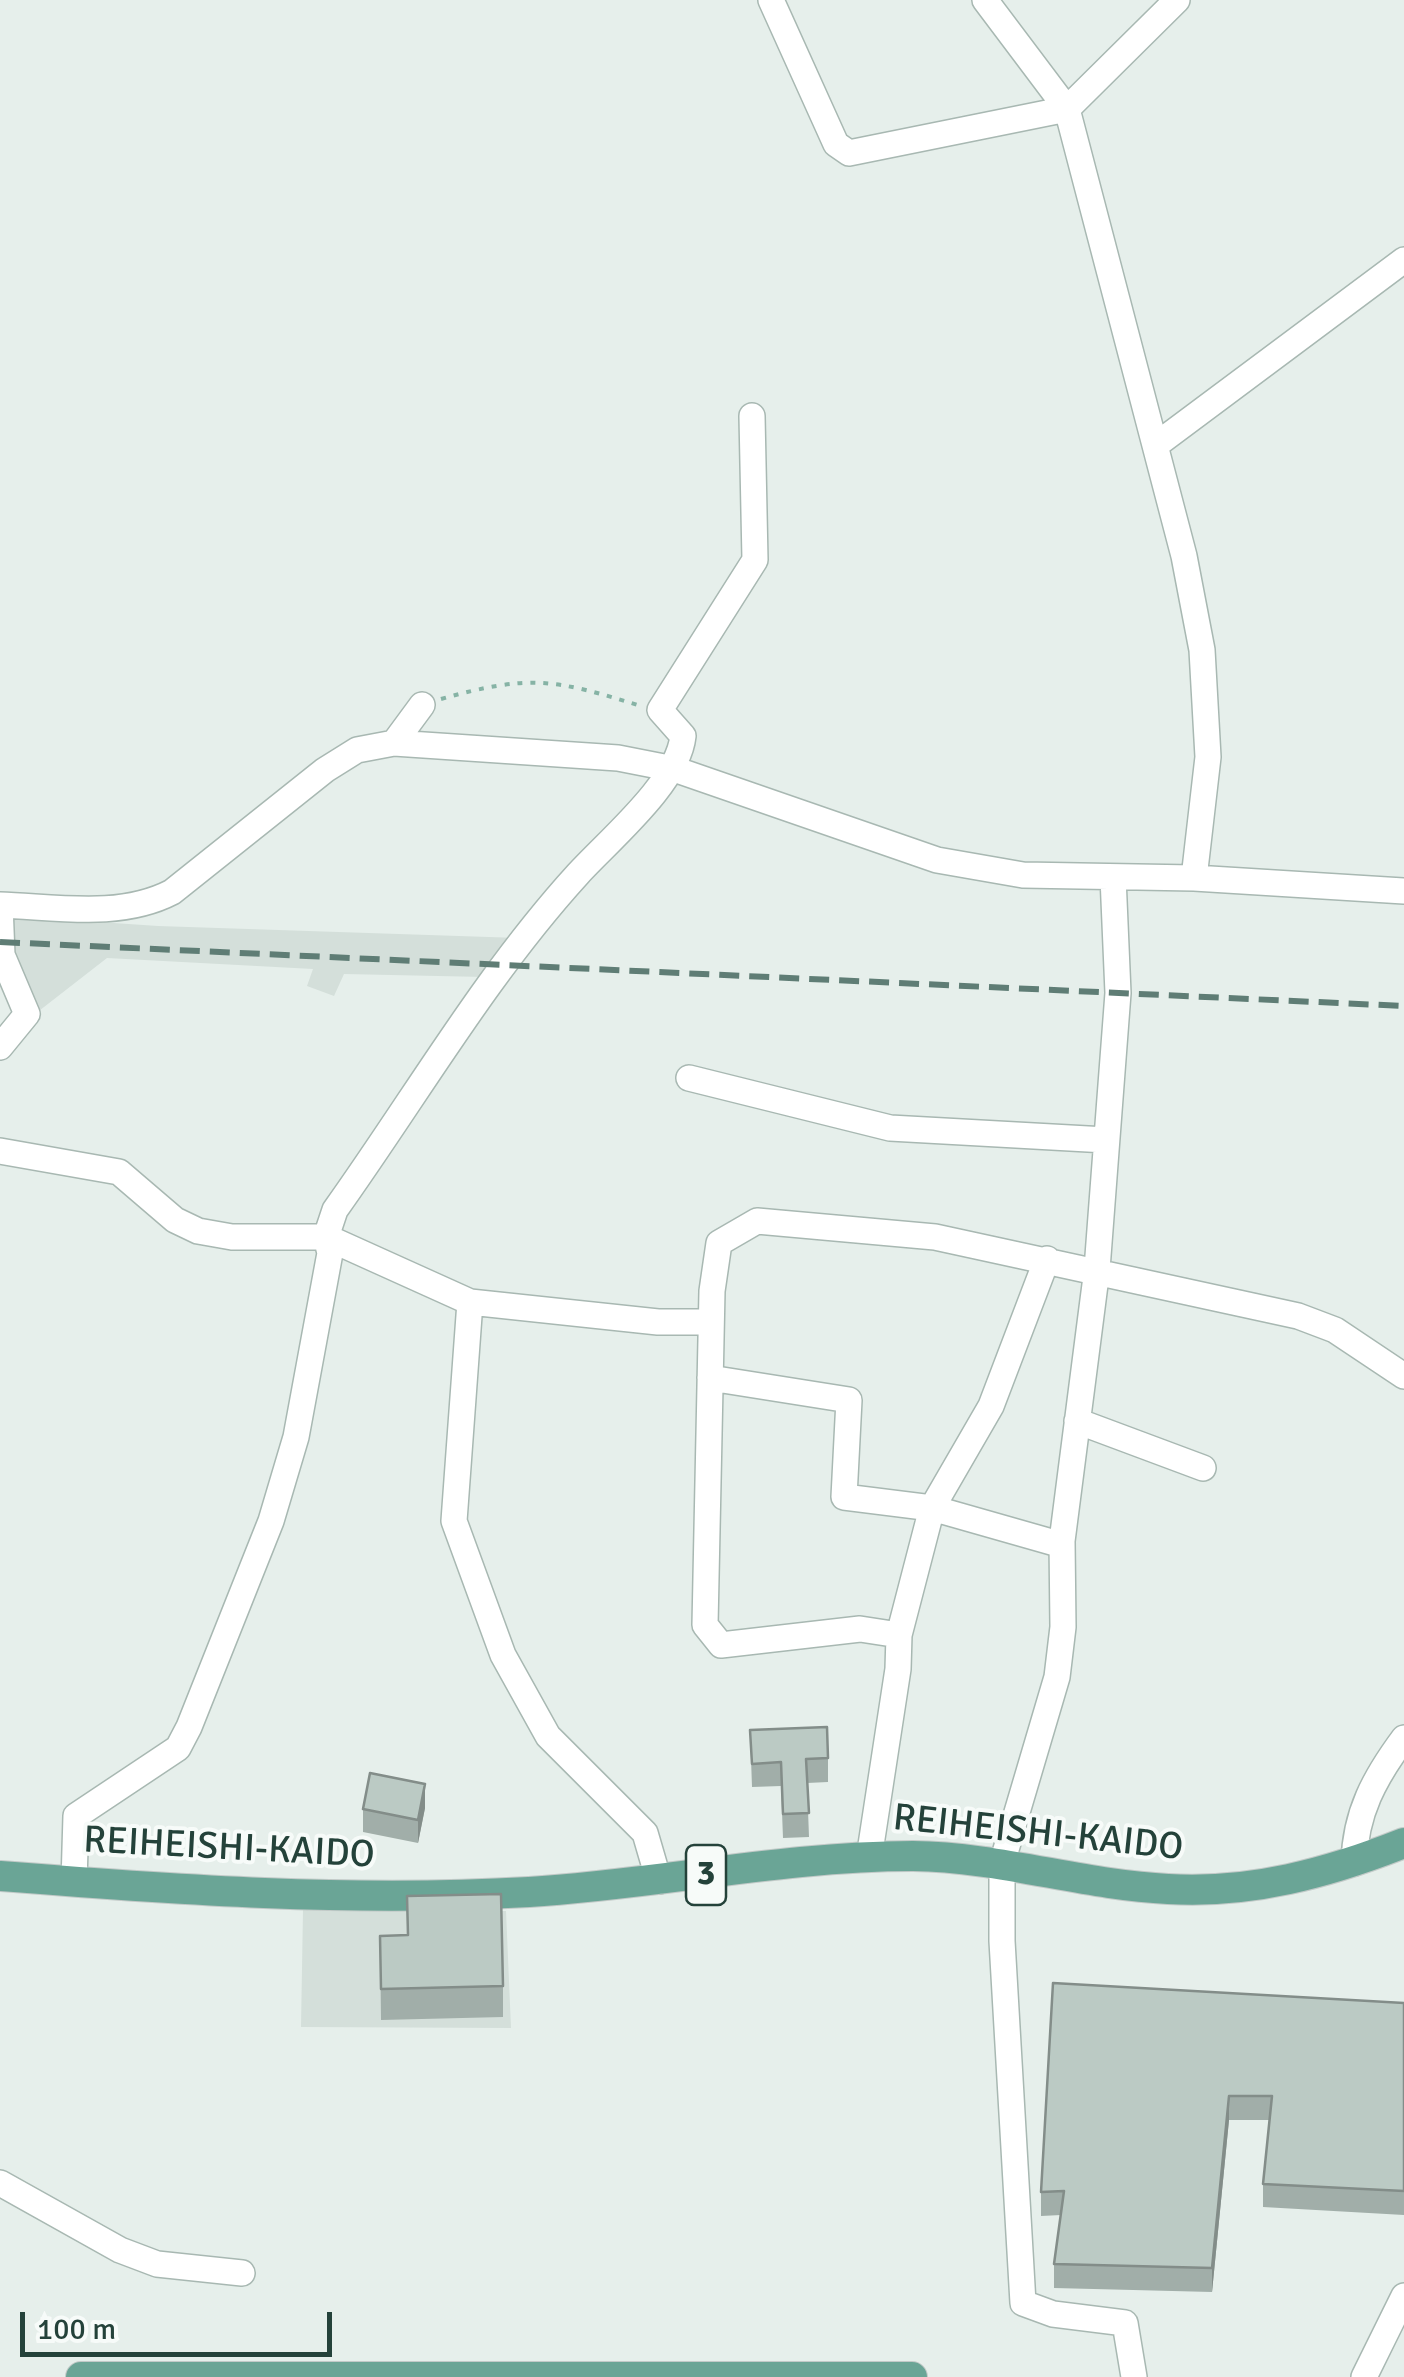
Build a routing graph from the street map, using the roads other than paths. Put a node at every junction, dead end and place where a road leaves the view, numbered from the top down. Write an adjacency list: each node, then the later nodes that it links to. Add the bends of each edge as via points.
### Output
1 (770, 0): 4 (street, via 836,144 849,153)
2 (986, 0): 4 (street)
3 (1177, 0): 4 (street)
4 (1067, 109): 7 (street)
5 (1404, 260): 7 (street)
6 (752, 416): 10 (street, via 755,560 660,710 683,736)
7 (1156, 446): 12 (street, via 1202,650 1208,757)
8 (422, 705): 9 (street)
9 (394, 742): 10 (street, via 618,758); 14 (street, via 357,750 325,770 154,902 110,910)
10 (674, 769): 11 (street, via 937,860 1023,875); 19 (street, via 512,954 334,1210)
11 (1113, 876): 12 (street); 17 (street, via 1118,969)
12 (1194, 878): 13 (street)
13 (1404, 891)
14 (0, 905): 15 (street, via 2,955 27,1014)
15 (0, 1047)
16 (688, 1078): 17 (street, via 890,1128)
17 (1106, 1140): 21 (street)
18 (0, 1151): 19 (street, via 120,1172 174,1220 198,1231)
19 (326, 1237): 22 (street); 38 (street, via 328,1280 271,1521 178,1748 76,1816)
20 (1047, 1259): 21 (street); 23 (street, via 935,1237 757,1221 719,1244); 28 (street, via 991,1406)
21 (1097, 1270): 24 (street, via 1298,1316 1336,1330); 26 (street)
22 (470, 1302): 23 (street); 37 (street, via 454,1521 502,1654 548,1736 646,1834)
23 (711, 1322): 25 (street)
24 (1404, 1376)
25 (710, 1378): 28 (street, via 850,1400 844,1497); 30 (street, via 706,1625 721,1645 860,1628)
26 (1077, 1421): 27 (street); 29 (street)
27 (1204, 1468)
28 (932, 1508): 29 (street); 30 (street)
29 (1062, 1545): 34 (street, via 1056,1677)
30 (898, 1635): 33 (street)
31 (1404, 1738): 35 (street, via 1360,1811)
32 (1404, 1844): 35 (main road, REIHEISHI-KAIDO / 3)
33 (869, 1858): 34 (main road, REIHEISHI-KAIDO / 3); 37 (main road, REIHEISHI-KAIDO / 3)
34 (1002, 1863): 35 (main road, REIHEISHI-KAIDO / 3, via 1196,1890 1255,1886); 44 (street, via 1023,2304 1125,2323)
35 (1354, 1863)
36 (0, 1876): 38 (main road, REIHEISHI-KAIDO / 3)
37 (660, 1881): 38 (main road, REIHEISHI-KAIDO / 3, via 423,1898)
38 (74, 1882)
39 (0, 2183): 40 (street, via 157,2264)
40 (242, 2273)
41 (1404, 2296): 45 (street)
42 (81, 2377): 43 (main road)
43 (912, 2377)
44 (1134, 2377)
45 (1364, 2377)

